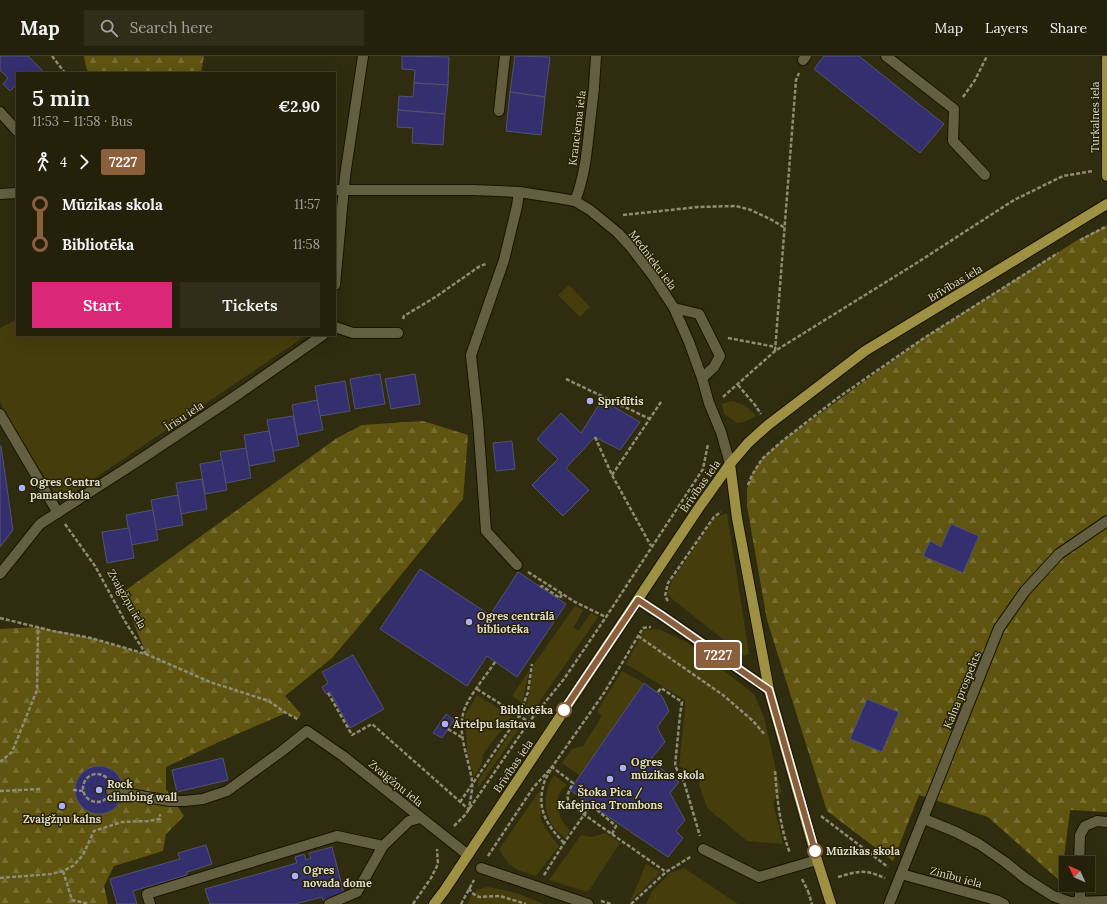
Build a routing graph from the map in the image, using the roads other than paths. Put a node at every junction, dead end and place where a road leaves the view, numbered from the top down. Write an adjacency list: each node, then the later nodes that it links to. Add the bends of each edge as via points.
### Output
1 (363, 56): 11 (street, via 346,176)
2 (505, 56): 6 (street)
3 (596, 56): 15 (street, Kranciema iela, via 587,157)
4 (886, 56): 10 (street, via 954,109 953,142)
5 (1107, 58): 9 (main road, Turkalnes iela)
6 (499, 111)
7 (0, 112): 8 (street)
8 (16, 130)
9 (1107, 172)
10 (985, 175)
11 (340, 190): 12 (street, Mednieku iela); 17 (street)
12 (519, 192): 15 (street, Mednieku iela); 28 (street, via 504,260 471,356 486,531)
13 (16, 193): 14 (street)
14 (0, 194)
15 (575, 201): 18 (street, Mednieku iela, via 618,232 653,276)
16 (1107, 204): 25 (main road, Brīvības iela, via 865,351 768,425)
17 (336, 266)
18 (674, 308): 22 (street, Mednieku iela); 22 (street, via 700,314 720,356 714,367)
19 (336, 327): 20 (street, via 353,333)
20 (398, 333)
21 (321, 336): 26 (street, Īrisu iela, via 231,399)
22 (702, 378): 25 (street, Mednieku iela)
23 (0, 414): 24 (street)
24 (3, 426): 26 (street)
25 (730, 464): 30 (main road, Brīvības iela); 31 (main road)
26 (58, 513): 29 (street, Īrisu iela, via 40,524)
27 (1107, 521): 34 (street, Kalna prospekts, via 1059,554 1025,591 999,628)
28 (517, 565)
29 (0, 574)
30 (638, 600): 31 (street); 38 (main road, Brīvības iela)
31 (769, 690): 40 (main road)
32 (111, 791): 33 (street, Zvaigžņu iela, via 170,801 202,799 227,791 307,731 343,756)
33 (420, 818): 36 (street, via 409,821); 38 (street, Zvaigžņu iela)
34 (924, 819): 42 (street, Kalna prospekts); 45 (street, via 979,844 1053,896 1070,902)
35 (1107, 822): 39 (street, via 1097,821 1085,826 1080,835)
36 (383, 846): 46 (street, via 337,836 147,894); 47 (street, via 356,892)
37 (703, 849): 40 (street, via 759,877)
38 (468, 855): 48 (main road, Brīvības iela)
39 (1080, 856)
40 (818, 860): 50 (main road)
41 (481, 868): 49 (street)
42 (901, 874): 51 (street, Kalna prospekts); 52 (street, Zinību iela)
43 (1080, 892): 45 (street)
44 (1107, 901): 45 (street)
45 (1080, 902)
46 (150, 904)
47 (329, 904)
48 (434, 904)
49 (588, 904)
50 (831, 904)
51 (890, 904)
52 (1004, 904)

